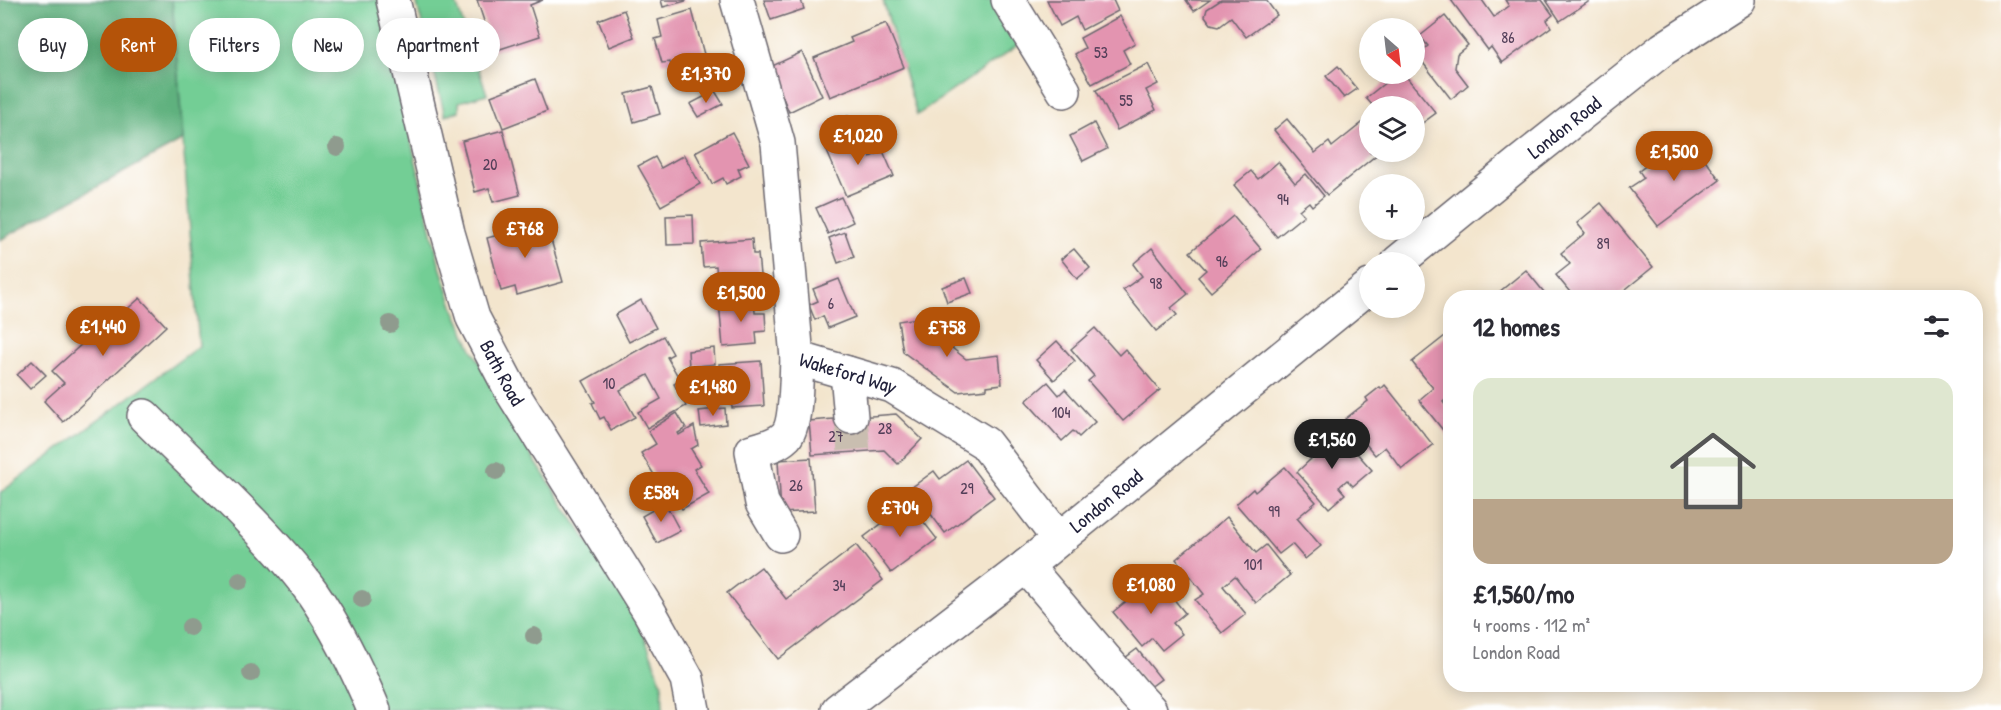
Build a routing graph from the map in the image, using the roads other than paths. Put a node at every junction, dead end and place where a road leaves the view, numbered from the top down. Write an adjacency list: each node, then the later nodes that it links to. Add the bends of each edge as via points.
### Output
1 (393, 0): 16 (main road, Bath Road, via 448,233 473,318 512,392 649,611 687,679)
2 (737, 0): 8 (main road, Wakeford Way, via 778,143)
3 (1008, 0): 5 (main road)
4 (1739, 0): 6 (main road, London Road, via 1663,49)
5 (1064, 91)
6 (1410, 252)
7 (1359, 295): 13 (main road, London Road)
8 (797, 358): 9 (main road, Wakeford Way); 12 (main road, via 793,417 786,435 769,447 752,452 762,503)
9 (847, 373): 11 (main road); 13 (main road, Wakeford Way, via 892,386 985,443)
10 (144, 416): 15 (main road, via 295,569 334,627)
11 (851, 417)
12 (781, 534)
13 (1058, 538): 14 (main road, London Road)
14 (1026, 566): 17 (main road, London Road); 18 (main road)
15 (374, 710)
16 (693, 710)
17 (838, 710)
18 (1150, 710)

